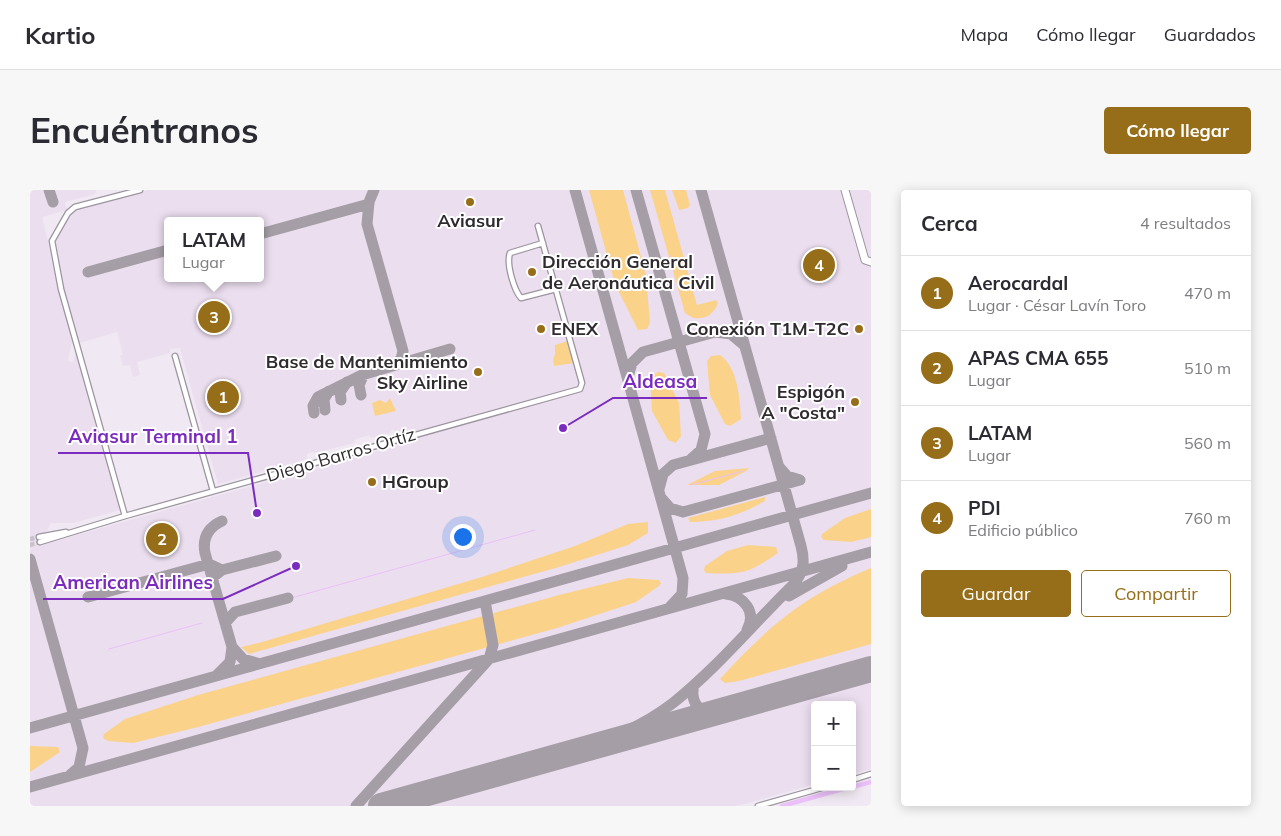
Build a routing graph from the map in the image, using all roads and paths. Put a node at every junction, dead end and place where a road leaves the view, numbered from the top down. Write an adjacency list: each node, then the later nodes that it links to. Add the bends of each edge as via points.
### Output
1 (140, 190): 9 (street, via 75,208 68,212 52,238 61,289)
2 (845, 190): 5 (highway, via 864,258 867,263)
3 (538, 226): 4 (street)
4 (543, 243): 6 (street); 6 (street, via 510,253 508,262 521,298)
5 (871, 262)
6 (556, 289): 8 (street, Diego Barros Ortíz, via 582,383 578,390)
7 (175, 356): 8 (street)
8 (213, 491): 9 (street, Diego Barros Ortíz)
9 (125, 516): 10 (street, Diego Barros Ortíz)
10 (40, 540)
11 (871, 774): 12 (street)
12 (856, 779)
13 (811, 791): 14 (street)
14 (758, 806)

